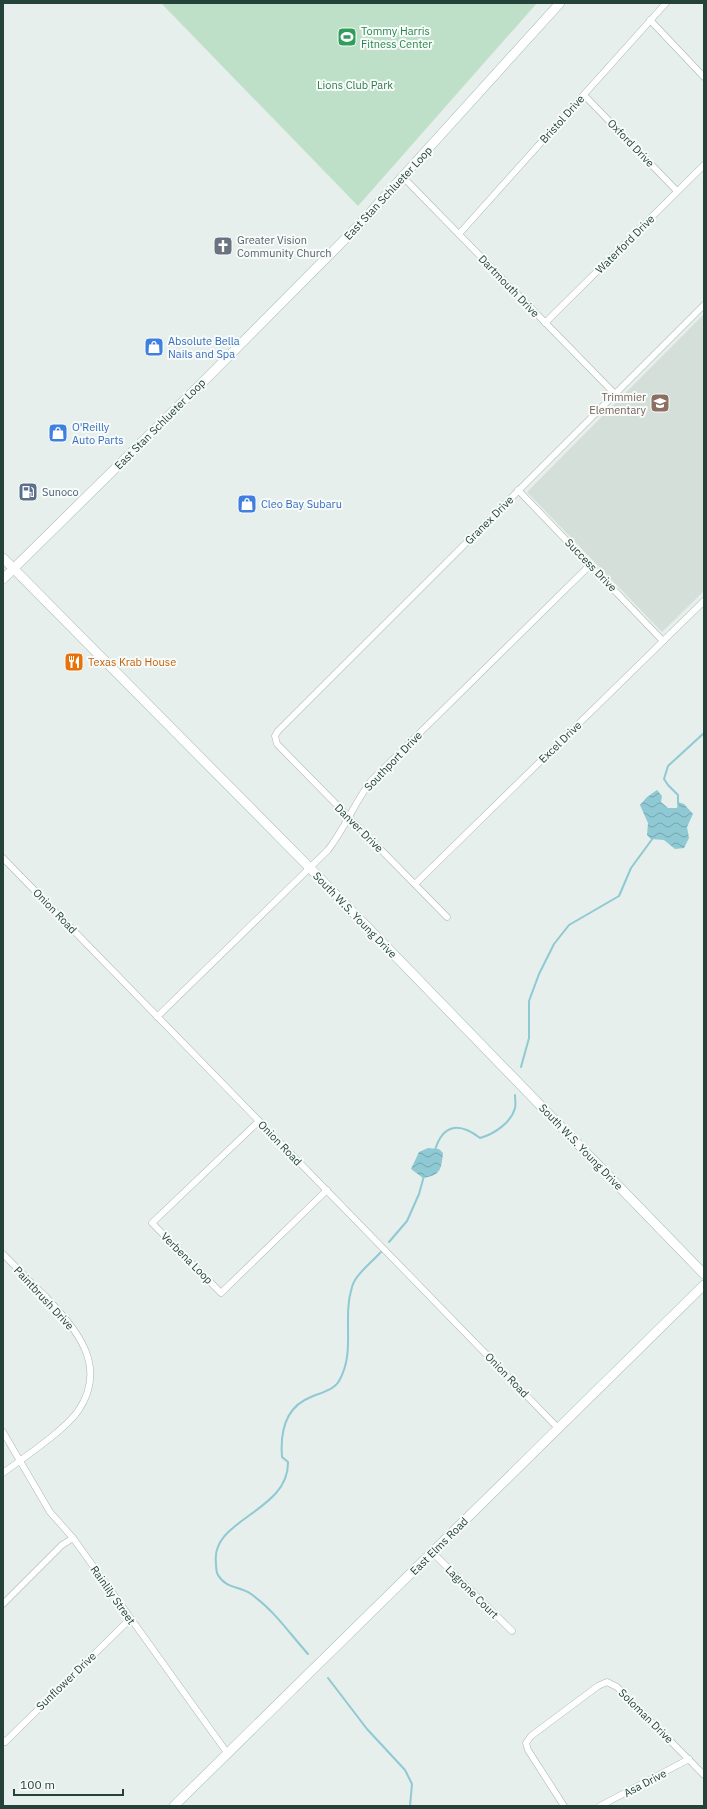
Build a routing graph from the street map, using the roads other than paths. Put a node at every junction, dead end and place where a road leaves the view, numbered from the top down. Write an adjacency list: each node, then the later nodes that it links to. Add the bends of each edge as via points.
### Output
1 (560, 3): 7 (main road, East Stan Schlueter Loop)
2 (666, 3): 3 (street, Bristol Drive)
3 (650, 20): 4 (street); 5 (street, Bristol Drive)
4 (704, 77)
5 (584, 95): 8 (street, Oxford Drive); 9 (street, Bristol Drive)
6 (704, 165): 8 (street, Waterford Drive)
7 (403, 177): 9 (street, Dartmouth Drive); 16 (main road, East Stan Schlueter Loop, via 288,297)
8 (677, 191): 11 (street, Waterford Drive)
9 (459, 234): 11 (street, Dartmouth Drive)
10 (704, 305): 12 (street, Granex Drive)
11 (545, 323): 12 (street, Dartmouth Drive)
12 (615, 394): 13 (street, Granex Drive)
13 (518, 490): 15 (street, Success Drive); 20 (street, Granex Drive)
14 (3, 558): 16 (main road, South W.S. Young Drive)
15 (590, 565): 19 (street, Success Drive); 21 (street, Southport Drive, via 371,780)
16 (14, 568): 17 (main road, East Stan Schlueter Loop); 23 (main road, South W.S. Young Drive)
17 (3, 579)
18 (704, 601): 19 (street, Excel Drive)
19 (663, 641): 24 (street, Excel Drive)
20 (275, 736): 21 (street, Danver Drive, via 277,744)
21 (349, 817): 23 (street, Southport Drive, via 334,842); 24 (street, Danver Drive)
22 (3, 858): 26 (street, Onion Road)
23 (310, 868): 26 (street, Southport Drive); 30 (main road, South W.S. Young Drive)
24 (415, 884): 25 (street, Danver Drive)
25 (447, 917)
26 (157, 1016): 27 (street, Onion Road)
27 (259, 1122): 28 (street, Onion Road); 28 (street, Verbena Loop, via 152,1222 221,1293)
28 (326, 1190): 32 (street, Onion Road)
29 (3, 1254): 34 (street, Paintbrush Drive, via 80,1337 88,1355 90,1369 85,1396 78,1411 65,1425)
30 (704, 1274)
31 (704, 1285): 32 (main road, East Elms Road)
32 (558, 1428): 37 (main road, East Elms Road)
33 (3, 1432): 34 (street, Rainlily Street)
34 (20, 1460): 35 (street, Paintbrush Drive); 36 (street, Rainlily Street, via 50,1512)
35 (3, 1473)
36 (73, 1538): 38 (street, via 62,1545); 39 (street, Rainlily Street)
37 (432, 1552): 40 (street, Lagrone Court); 42 (main road, East Elms Road)
38 (3, 1604)
39 (130, 1619): 41 (street, Sunflower Drive, via 5,1742); 42 (street, Rainlily Street)
40 (512, 1631)
41 (3, 1740)
42 (228, 1754): 45 (main road, East Elms Road)
43 (689, 1759): 44 (street, Soloman Drive); 46 (street, Soloman Drive, via 608,1682 598,1686 531,1736 526,1743); 47 (street, Asa Drive)
44 (704, 1775)
45 (174, 1806)
46 (564, 1806)
47 (600, 1806)

